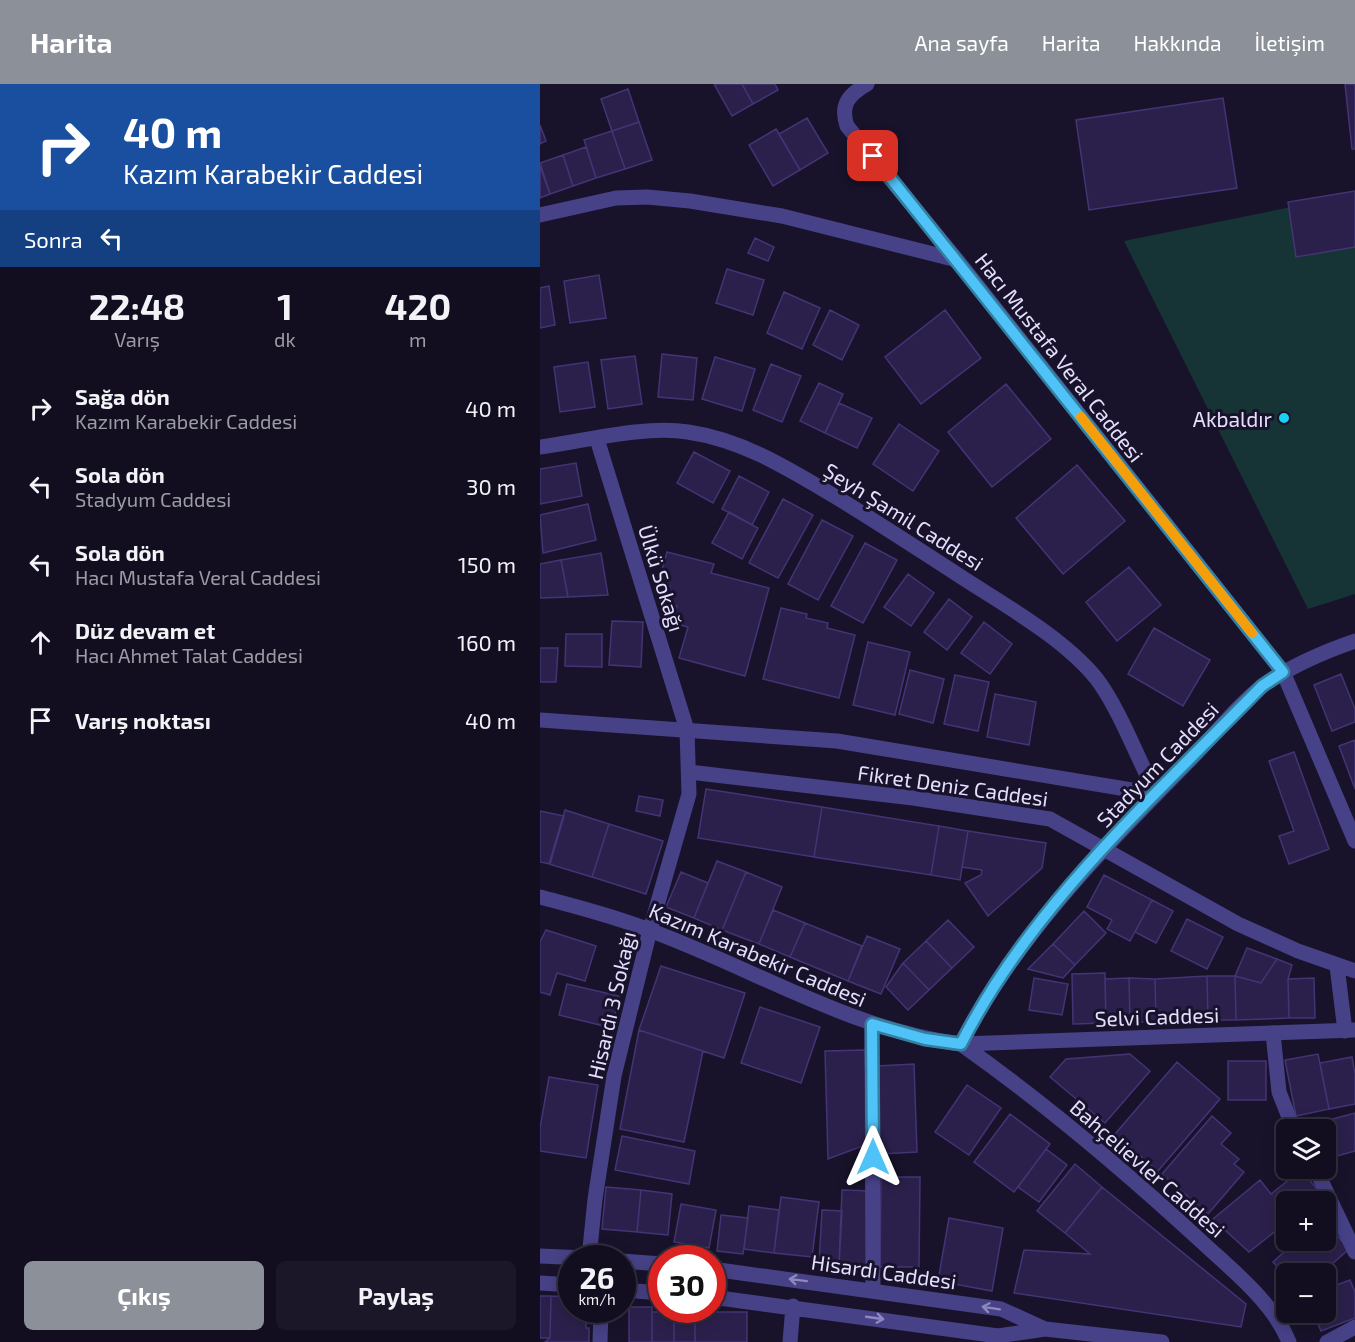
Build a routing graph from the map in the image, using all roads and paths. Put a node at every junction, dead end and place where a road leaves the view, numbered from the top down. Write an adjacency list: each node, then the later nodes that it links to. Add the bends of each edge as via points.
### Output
1 (867, 84): 3 (street, via 845,101 843,113 848,126)
2 (540, 215): 3 (street, Hacı Mustafa Veral Caddesi, via 616,198 690,201 782,216)
3 (957, 260): 7 (street, Hacı Mustafa Veral Caddesi)
4 (597, 439): 5 (street, Şeyh Şamil Caddesi); 9 (street, Ülkü Sokağı); 11 (street, Şeyh Şamil Caddesi, via 642,432 685,431 714,436 790,469 887,528 1073,655 1096,678 1107,696)
5 (540, 447)
6 (1355, 641): 7 (street, Stadyum Caddesi)
7 (1283, 672): 11 (street, Stadyum Caddesi, via 1262,686); 12 (street, Hacı Mustafa Veral Caddesi)
8 (540, 720): 9 (street, Fikret Deniz Caddesi)
9 (687, 730): 10 (street, Hisardı 3 Sokağı); 11 (street, Fikret Deniz Caddesi, via 837,741)
10 (690, 772): 13 (street, Fikret Deniz Caddesi, via 1050,819); 15 (street, Hisardı 3 Sokağı, via 684,819)
11 (1156, 794): 13 (street, Stadyum Caddesi)
12 (1355, 842)
13 (1104, 848): 16 (street, Fikret Deniz Caddesi, via 1238,924); 21 (street, Stadyum Caddesi, via 1022,944 983,1000)
14 (540, 897): 15 (street, Kazım Karabekir Caddesi)
15 (650, 930): 18 (street, Kazım Karabekir Caddesi); 24 (street, Hisardı 3 Sokağı, via 614,1076)
16 (1337, 966): 17 (street, Fikret Deniz Caddesi); 19 (street)
17 (1355, 971)
18 (872, 1024): 21 (street, Kazım Karabekir Caddesi, via 925,1039); 31 (street)
19 (1350, 1030): 20 (street, Selvi Caddesi)
20 (1273, 1033): 21 (street, Selvi Caddesi); 22 (street, via 1279,1092)
21 (961, 1044): 40 (street, Bahçelievler Caddesi, via 1049,1110 1167,1210 1242,1280 1278,1321)
22 (1290, 1119)
23 (1320, 1179): 25 (street)
24 (589, 1245)
25 (1355, 1252)
26 (540, 1256): 27 (street)
27 (558, 1257)
28 (726, 1271): 31 (street, Hisardı Caddesi, one-way to 28)
29 (540, 1283): 30 (street)
30 (558, 1285)
31 (873, 1291): 36 (street, Hisardı Caddesi, one-way to 31, via 1001,1310)
32 (726, 1299): 33 (street, Hisardı Caddesi)
33 (793, 1306): 36 (street, Hisardı Caddesi, one-way to 36, via 998,1336); 38 (street)
34 (601, 1323): 37 (street)
35 (1355, 1327): 41 (street)
36 (1045, 1329): 39 (street, Hisardı Caddesi)
37 (600, 1342)
38 (790, 1342)
39 (1162, 1342)
40 (1288, 1342)
41 (1327, 1342)

